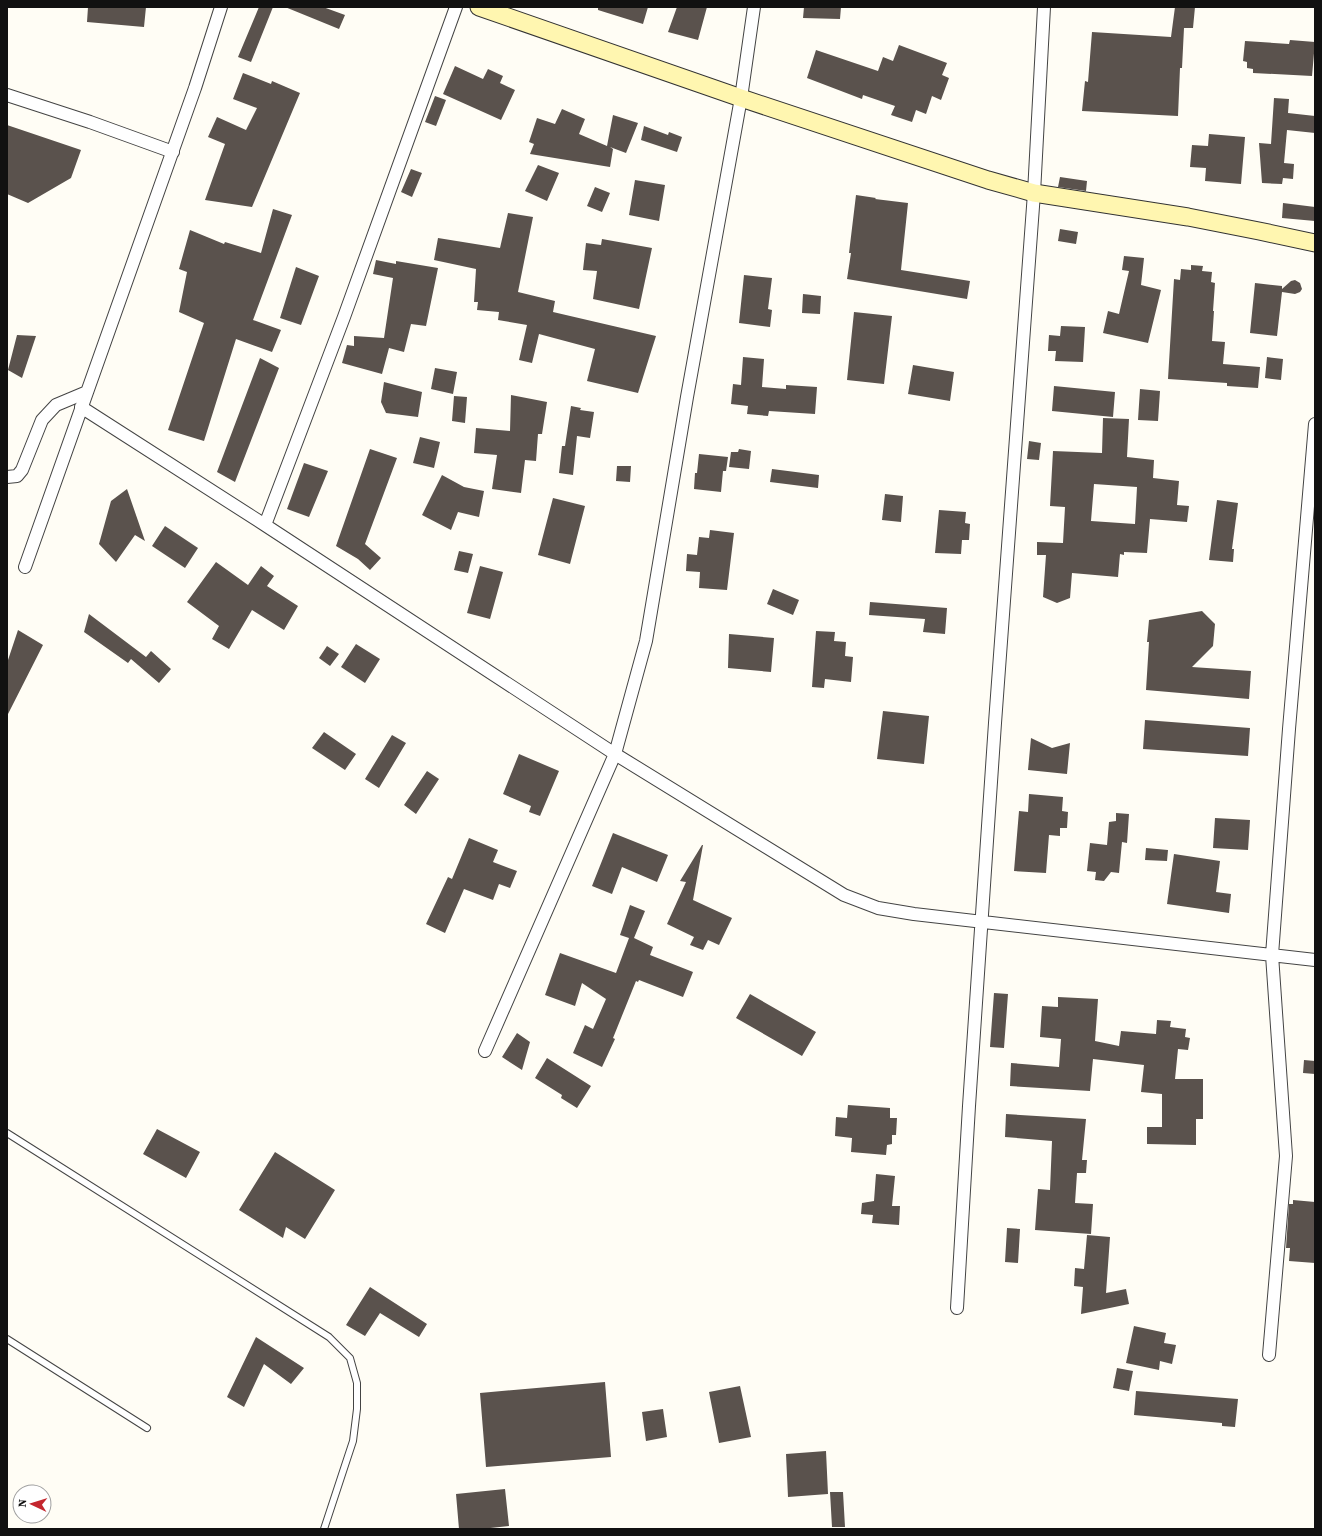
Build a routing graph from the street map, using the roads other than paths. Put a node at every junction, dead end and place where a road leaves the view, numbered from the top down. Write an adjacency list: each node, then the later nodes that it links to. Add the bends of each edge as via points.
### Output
1 (221, 7): 8 (street)
2 (456, 7): 15 (street, via 344,317)
3 (479, 7): 7 (street)
4 (754, 7): 7 (street)
5 (1044, 7): 9 (street)
6 (7, 95): 8 (street)
7 (741, 98): 9 (street); 17 (street, via 646,641)
8 (173, 152): 11 (street)
9 (1034, 193): 10 (street, via 1188,218); 18 (street)
10 (1315, 243)
11 (87, 392): 12 (street); 14 (street, via 56,405 42,420 22,470 17,476)
12 (81, 407): 15 (street); 16 (street)
13 (1315, 424): 19 (street)
14 (7, 477)
15 (265, 524): 17 (street)
16 (24, 567)
17 (615, 754): 18 (street, via 844,895 878,908); 21 (street)
18 (982, 922): 19 (street); 23 (street)
19 (1272, 955): 20 (street); 25 (street, via 1286,1156)
20 (1315, 960)
21 (485, 1051)
22 (7, 1133): 27 (lane, via 329,1337 350,1358 357,1383 353,1441)
23 (957, 1308)
24 (7, 1338): 26 (lane)
25 (1269, 1355)
26 (147, 1428)
27 (324, 1529)

